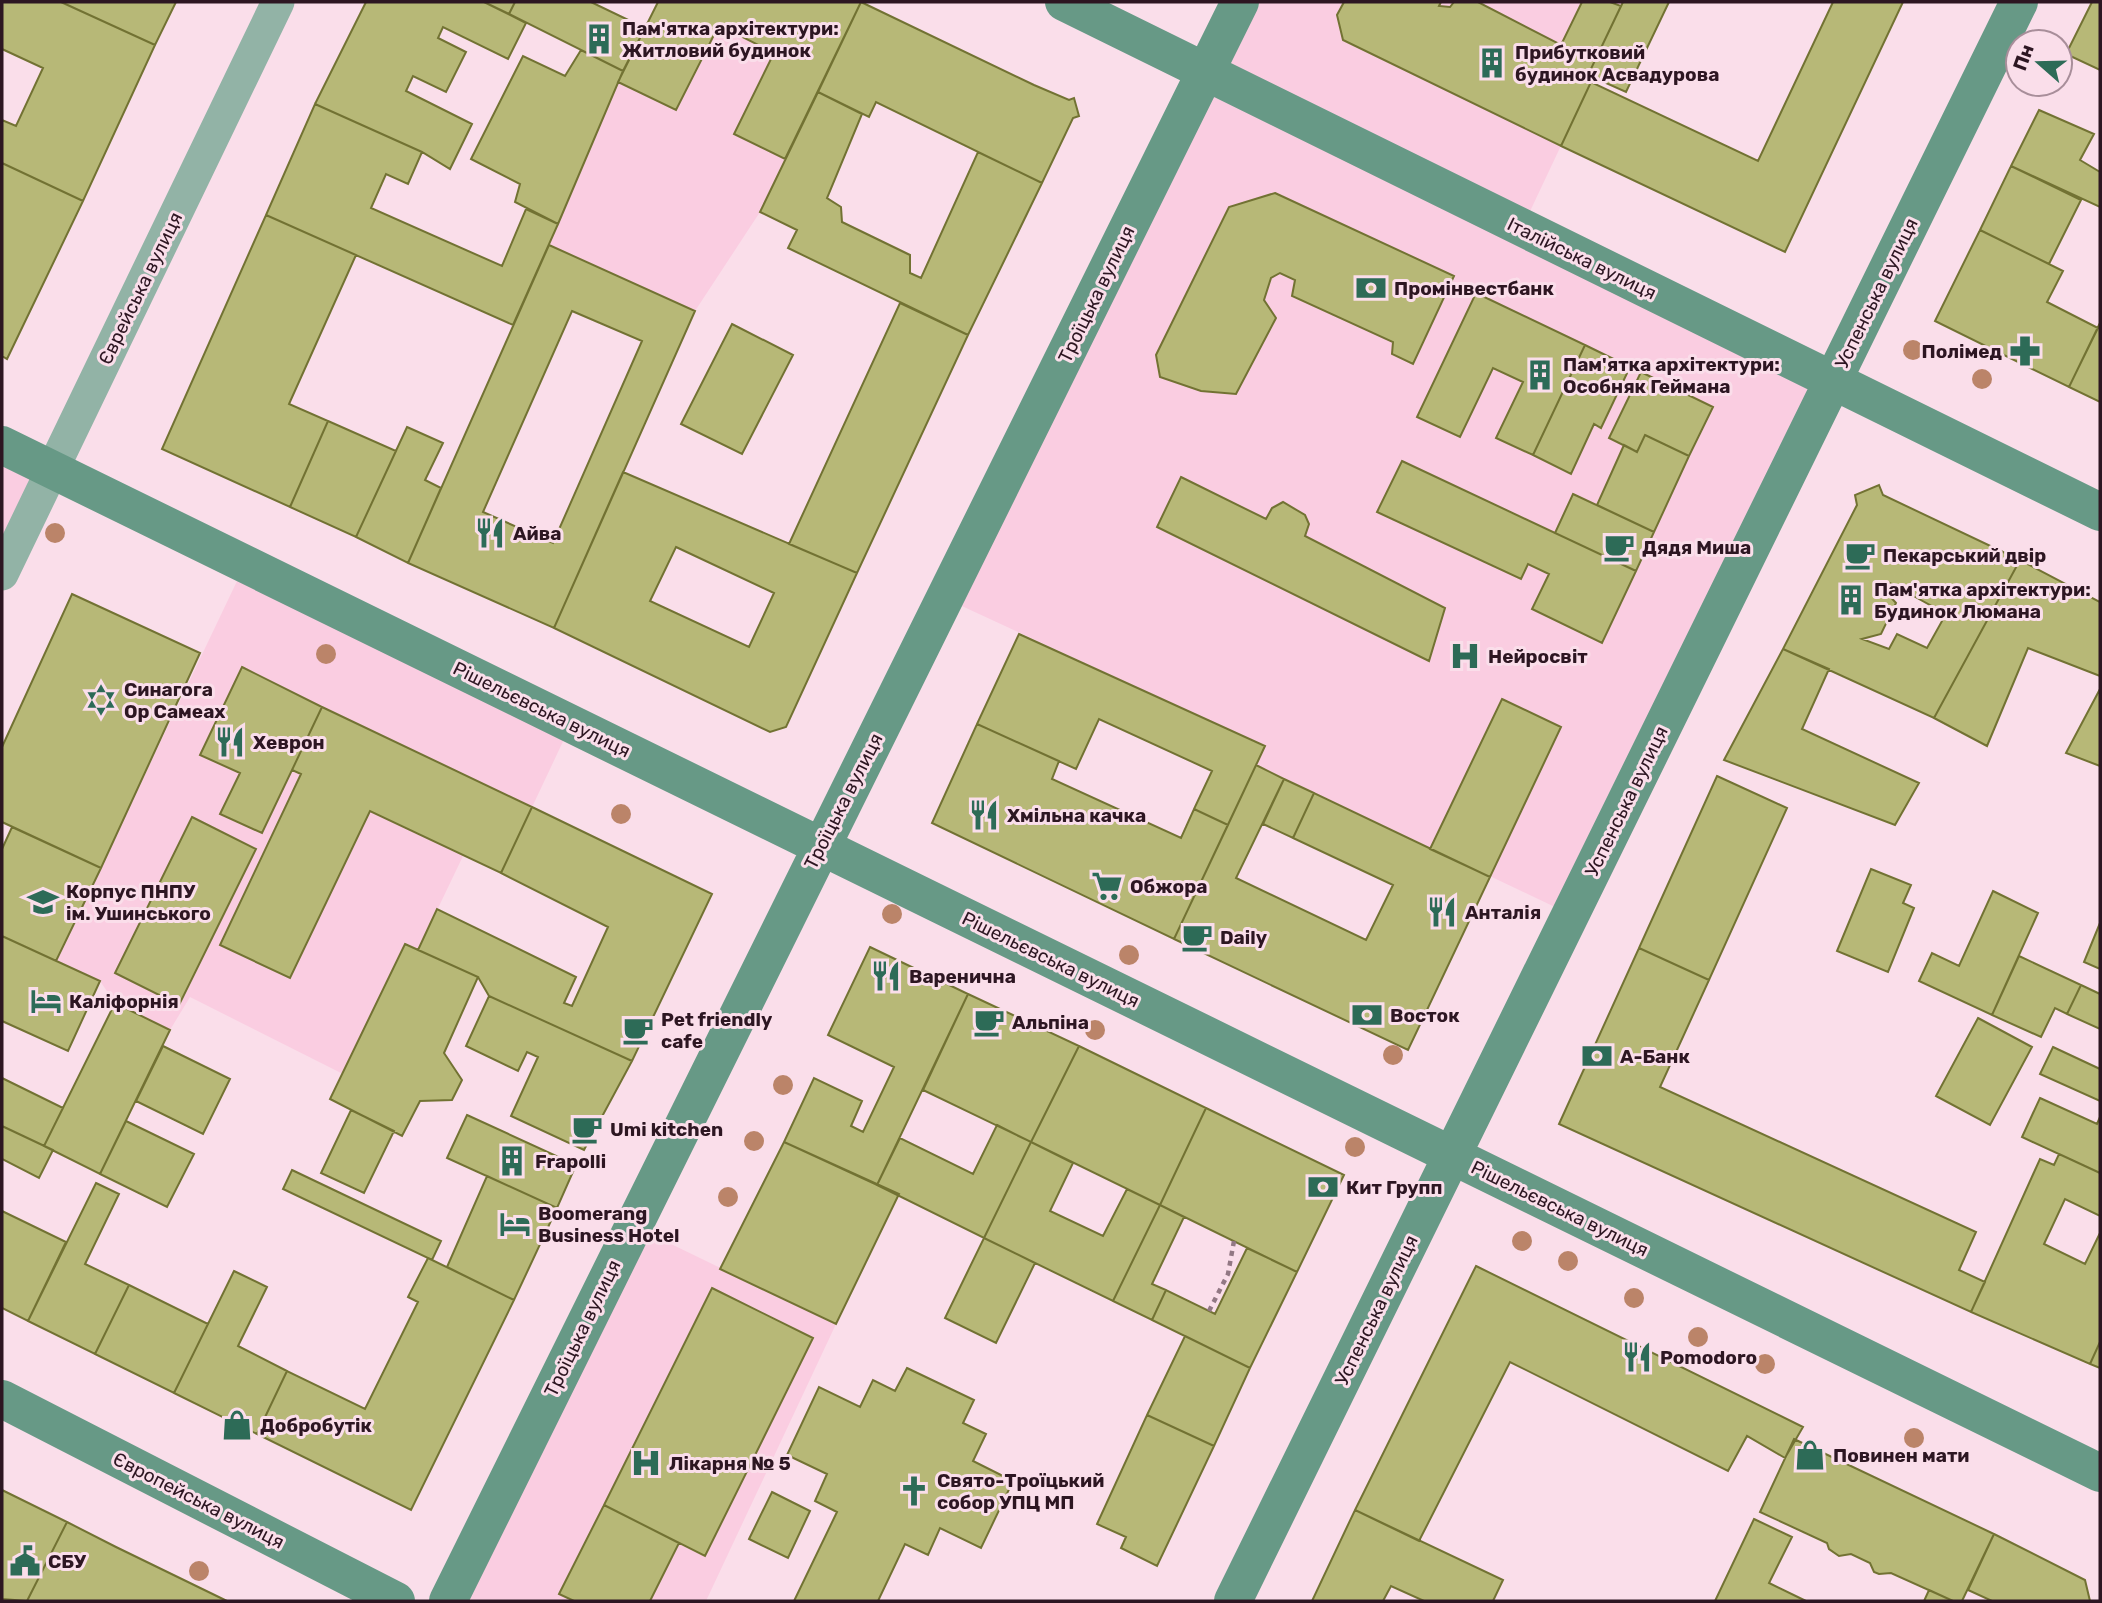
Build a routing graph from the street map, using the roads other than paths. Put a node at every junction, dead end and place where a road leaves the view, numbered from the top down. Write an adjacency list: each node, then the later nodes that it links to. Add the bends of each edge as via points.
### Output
1 (278, 2): 8 (street, Єврейська вулиця)
2 (1064, 2): 5 (main road, Італійська вулиця)
3 (1240, 2): 5 (main road, Троїцька вулиця)
4 (2019, 2): 6 (main road, Успенська вулиця)
5 (1205, 72): 6 (main road, Італійська вулиця); 11 (main road, Троїцька вулиця)
6 (1832, 382): 9 (main road, Італійська вулиця); 12 (main road, Успенська вулиця)
7 (2, 445): 8 (main road, Рішельєвська вулиця)
8 (52, 469): 10 (street, Єврейська вулиця); 11 (main road, Рішельєвська вулиця)
9 (2100, 512)
10 (2, 573)
11 (821, 846): 12 (main road, Рішельєвська вулиця); 16 (main road, Троїцька вулиця)
12 (1452, 1155): 14 (main road, Рішельєвська вулиця); 17 (main road, Успенська вулиця)
13 (2, 1399): 15 (main road, Європейська вулиця)
14 (2100, 1473)
15 (396, 1601)
16 (448, 1601)
17 (1233, 1601)

